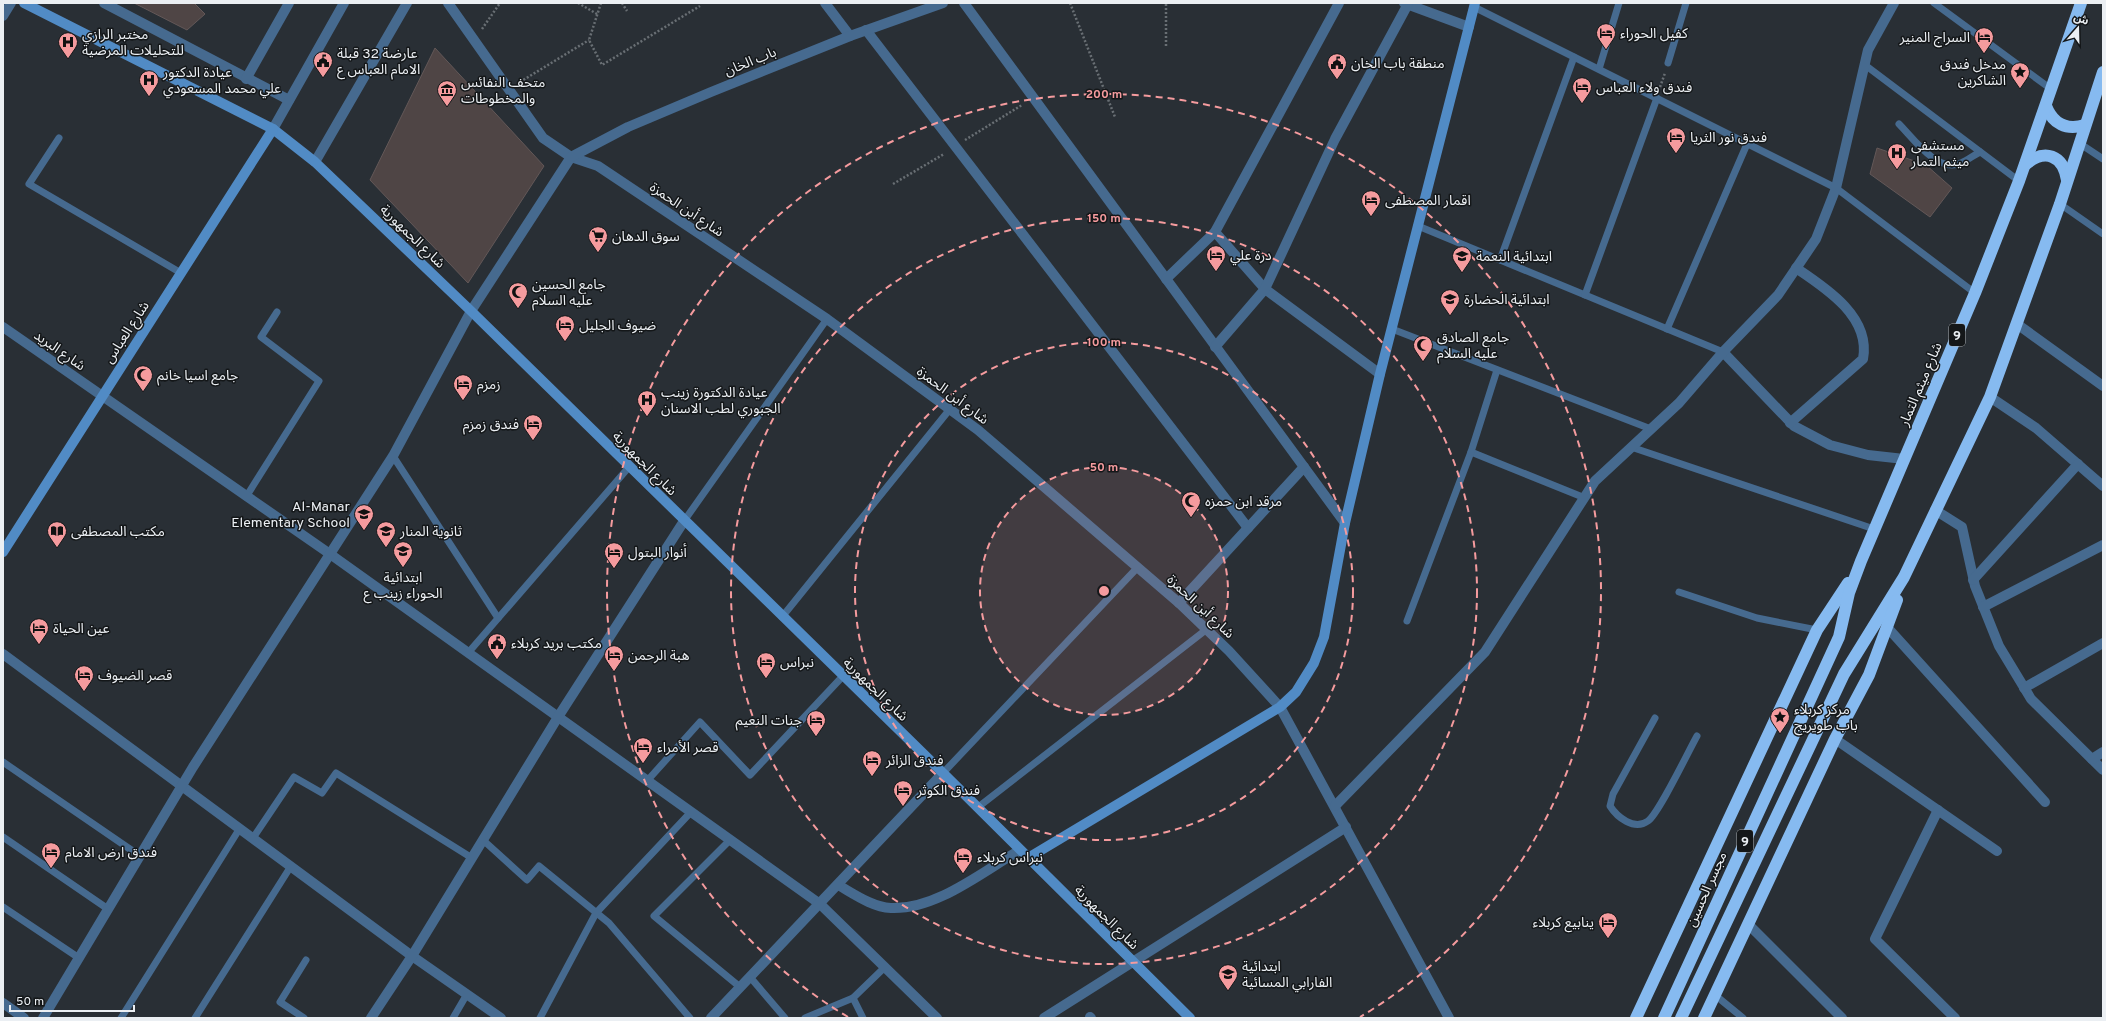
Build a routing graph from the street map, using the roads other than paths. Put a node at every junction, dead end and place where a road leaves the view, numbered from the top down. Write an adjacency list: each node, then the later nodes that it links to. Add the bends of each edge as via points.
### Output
1 (11, 3): 19 (street)
2 (24, 3): 35 (main road, شارع الجمهورية)
3 (104, 3): 28 (street)
4 (288, 3): 28 (street)
5 (344, 3): 31 (street)
6 (407, 3): 42 (street)
7 (448, 3): 40 (street, شارع أبن الحمزة, via 543,138)
8 (825, 3): 22 (street)
9 (943, 3): 21 (street, باب الخان)
10 (964, 3): 54 (street)
11 (1339, 3): 49 (street)
12 (1619, 3): 26 (lane)
13 (1686, 3): 24 (lane)
14 (1894, 3): 25 (street, via 1868,50)
15 (1934, 3): 29 (lane)
16 (2081, 3): 29 (highway, شارع ميثم التمار / 9)
17 (1406, 4): 20 (street); 55 (street, via 1335,139)
18 (1474, 5): 20 (main road); 23 (lane)
19 (3, 16)
20 (1469, 27): 48 (main road)
21 (866, 30): 22 (street, باب الخان); 88 (street)
22 (850, 36): 40 (street, باب الخان, via 642,121)
23 (1574, 57): 26 (lane); 51 (lane)
24 (1668, 63)
25 (1865, 65): 39 (lane); 46 (street)
26 (1599, 69): 30 (lane)
27 (2103, 72): 34 (highway, 9)
28 (246, 79): 31 (street)
29 (2051, 90): 32 (highway, شارع ميثم التمار / 9)
30 (1657, 98): 38 (lane); 57 (lane)
31 (289, 100): 35 (street)
32 (2046, 106): 34 (highway, via 2056,123 2076,128); 43 (highway, شارع ميثم التمار / 9)
33 (1899, 124): 39 (lane, via 1931,158 1947,164 1960,164)
34 (2085, 125): 37 (highway, 9)
35 (273, 129): 42 (main road, شارع الجمهورية); 53 (main road, شارع العباس)
36 (59, 138): 53 (lane, via 29,184)
37 (2080, 143): 41 (lane); 44 (highway, 9)
38 (1747, 144): 46 (lane); 64 (lane)
39 (1980, 152): 45 (lane)
40 (571, 156): 58 (street); 60 (street, شارع أبن الحمزة, via 598,166)
41 (2103, 159)
42 (315, 162): 58 (main road, شارع الجمهورية)
43 (2025, 166): 44 (highway, via 2034,157 2046,155 2058,159 2066,168); 45 (highway, شارع ميثم التمار / 9)
44 (2067, 180): 47 (highway, 9)
45 (2019, 181): 56 (highway, شارع ميثم التمار / 9)
46 (1836, 188): 52 (street, via 1816,239); 56 (lane)
47 (2060, 204): 50 (lane); 61 (highway, 9)
48 (1418, 226): 51 (lane); 63 (main road)
49 (1215, 232): 54 (street); 55 (street)
50 (2103, 234)
51 (1500, 260): 57 (lane)
52 (1796, 268): 66 (street, via 1778,295); 73 (street, via 1842,302 1854,319 1865,347 1863,359)
53 (181, 273): 70 (main road, شارع العباس)
54 (1166, 279): 65 (street)
55 (1265, 290): 65 (street); 68 (street)
56 (1975, 293): 78 (highway, شارع ميثم التمار / 9)
57 (1585, 295): 64 (lane)
58 (471, 311): 77 (street); 80 (main road, شارع الجمهورية)
59 (277, 312): 83 (lane, via 261,337 319,381)
60 (827, 319): 72 (street, شارع أبن الحمزة); 86 (lane)
61 (2017, 324): 69 (street); 71 (highway, 9)
62 (3, 327): 70 (street, شارع البريد)
63 (1392, 329): 67 (lane); 68 (main road)
64 (1667, 329): 66 (lane)
65 (1215, 348): 81 (street)
66 (1723, 352): 73 (street); 74 (street, via 1679,403)
67 (1497, 370): 74 (lane); 76 (lane)
68 (1380, 374): 87 (main road)
69 (2103, 386)
70 (101, 397): 83 (street, شارع البريد); 91 (main road, شارع العباس)
71 (1990, 397): 79 (street, via 2036,428); 85 (highway, 9)
72 (950, 410): 94 (street, شارع أبن الحمزة, via 978,430); 100 (lane)
73 (1790, 423): 78 (street, via 1830,444 1868,455)
74 (1651, 429): 75 (street)
75 (1632, 447): 84 (street, via 1595,481); 89 (lane)
76 (1471, 452): 84 (lane); 102 (lane)
77 (392, 456): 92 (street); 101 (lane)
78 (1904, 459): 89 (highway, شارع ميثم التمار / 9)
79 (2078, 464): 82 (street); 96 (street)
80 (629, 467): 86 (main road, شارع الجمهورية); 101 (lane)
81 (1304, 467): 87 (street); 88 (street)
82 (2103, 486)
83 (246, 497): 92 (street, شارع البريد)
84 (1585, 498): 125 (street, via 1485,652)
85 (1935, 510): 95 (highway, 9); 96 (street, via 1962,527)
86 (684, 521): 100 (main road, شارع الجمهورية); 113 (street)
87 (1345, 523): 112 (main road, via 1324,637 1310,669 1296,692)
88 (1248, 528): 98 (street)
89 (1874, 529): 93 (highway, شارع ميثم التمار / 9)
90 (2103, 544): 99 (street)
91 (3, 552)
92 (330, 554): 107 (street, شارع البريد); 123 (street)
93 (1861, 561): 105 (highway); 109 (highway, شارع ميثم التمار / 9, via 1849,593 1839,637)
94 (1138, 567): 98 (street, شارع أبن الحمزة); 121 (lane)
95 (1904, 577): 103 (highway); 178 (highway, 9, via 1844,674)
96 (1973, 580): 99 (street)
97 (1679, 592): 105 (lane, via 1757,618)
98 (1179, 603): 104 (street, شارع أبن الحمزة)
99 (1983, 607): 111 (street, via 1998,646)
100 (782, 617): 110 (main road, شارع الجمهورية)
101 (498, 618): 107 (lane)
102 (1407, 622)
103 (1887, 627): 116 (highway, via 1869,675); 124 (street)
104 (1206, 629): 112 (street, شارع أبن الحمزة); 126 (lane)
105 (1817, 630): 176 (highway)
106 (2103, 643): 111 (street)
107 (468, 652): 113 (street, شارع البريد)
108 (3, 654): 123 (street)
109 (1826, 664): 177 (highway, مجسر الحسين / 9)
110 (843, 676): 121 (main road, شارع الجمهورية); 122 (lane, via 750,775 700,722)
111 (2024, 688): 118 (street, via 2031,699)
112 (1280, 707): 125 (street, شارع أبن الحمزة); 139 (main road)
113 (558, 717): 122 (street, شارع البريد); 133 (street)
114 (1655, 718): 115 (lane, via 1613,794 1610,806 1615,815 1626,822 1639,825 1648,821)
115 (1697, 736)
116 (1835, 739): 127 (street); 146 (highway)
117 (2103, 752): 118 (street)
118 (2092, 759): 120 (street)
119 (3, 762): 137 (lane)
120 (2103, 770)
121 (943, 773): 126 (main road, شارع الجمهورية); 141 (street)
122 (647, 781): 128 (street, شارع البريد)
123 (182, 786): 130 (street); 137 (street)
124 (2045, 802)
125 (1335, 806): 129 (street, شارع أبن الحمزة)
126 (977, 808): 135 (main road, شارع الجمهورية)
127 (1938, 810): 136 (street); 182 (street, via 1875,939)
128 (691, 812): 134 (street, شارع البريد); 145 (lane)
129 (1346, 827): 150 (street); 175 (street, شارع أبن الحمزة)
130 (240, 828): 132 (street); 160 (lane)
131 (3, 837): 144 (lane)
132 (253, 838): 138 (lane, via 294,777 322,794 336,773); 140 (street)
133 (483, 840): 138 (street); 145 (lane, via 527,880 539,866)
134 (730, 840): 142 (street, شارع البريد); 153 (lane, via 654,916)
135 (1020, 850): 139 (main road, شارع الجمهورية); 141 (street, via 938,898 912,906 882,906)
136 (1997, 851)
137 (140, 856): 144 (street)
138 (472, 858): 147 (street)
139 (1028, 858): 150 (main road, شارع الجمهورية)
140 (291, 866): 147 (street); 161 (lane)
141 (838, 885): 142 (street)
142 (820, 904): 151 (street, شارع البريد); 152 (street)
143 (3, 907): 148 (lane)
144 (108, 909): 148 (street)
145 (596, 913): 166 (lane); 167 (lane, via 610,923)
146 (1748, 924): 155 (highway); 181 (street)
147 (412, 956): 154 (street); 163 (street)
148 (79, 958): 159 (street)
149 (306, 960): 162 (lane, via 280,1002)
150 (1132, 961): 173 (street); 174 (main road, شارع الجمهورية)
151 (885, 967): 156 (lane); 172 (street, شارع البريد)
152 (750, 977): 153 (street); 169 (lane)
153 (740, 988): 168 (street)
154 (467, 994): 164 (lane); 165 (street)
155 (1715, 995): 179 (highway); 180 (lane)
156 (853, 998): 170 (lane); 171 (lane)
157 (3, 1003): 158 (street)
158 (24, 1018)
159 (43, 1018)
160 (121, 1018)
161 (195, 1018)
162 (304, 1018)
163 (371, 1018)
164 (453, 1018)
165 (501, 1018)
166 (540, 1018)
167 (690, 1018)
168 (711, 1018)
169 (785, 1018)
170 (805, 1018)
171 (863, 1018)
172 (937, 1018)
173 (1044, 1018)
174 (1190, 1018)
175 (1449, 1018)
176 (1636, 1018)
177 (1664, 1018)
178 (1681, 1018)
179 (1704, 1018)
180 (1743, 1018)
181 (1842, 1018)
182 (1955, 1018)

